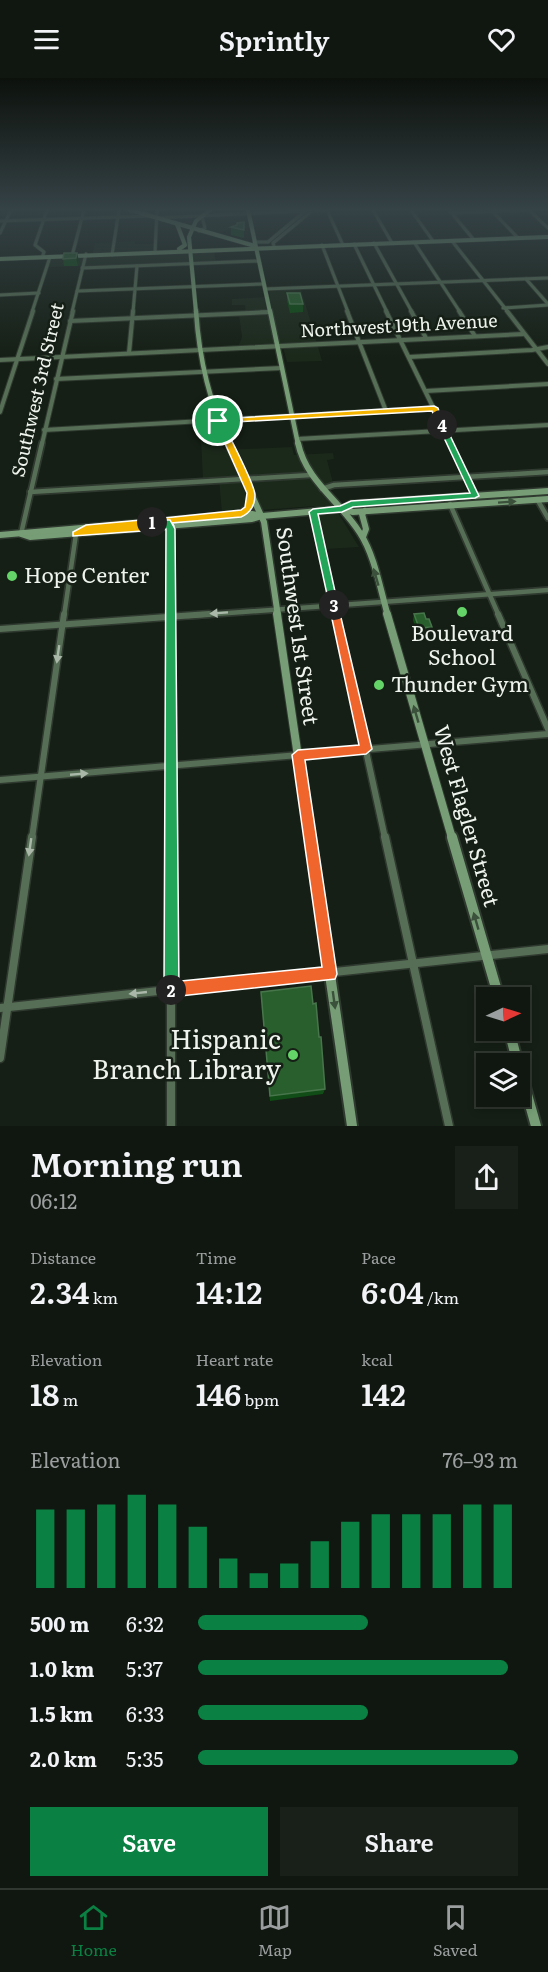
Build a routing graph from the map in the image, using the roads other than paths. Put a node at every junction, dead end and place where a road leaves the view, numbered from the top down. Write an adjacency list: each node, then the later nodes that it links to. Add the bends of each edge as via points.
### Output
1 (49, 259): 24 (street)
2 (84, 259): 12 (street, Southwest 3rd Street)
3 (193, 259): 10 (main road, Southwest 1st Street)
4 (327, 259): 21 (street)
5 (361, 259): 18 (street)
6 (383, 259): 17 (street)
7 (425, 259): 16 (street)
8 (466, 259): 15 (street)
9 (258, 261): 10 (street); 20 (main road, West Flagler Street)
10 (193, 264): 11 (street); 19 (main road, Southwest 1st Street)
11 (137, 266): 12 (street); 22 (street)
12 (82, 268): 23 (street, Southwest 3rd Street)
13 (548, 278): 14 (street)
14 (526, 279): 15 (street); 26 (street)
15 (482, 280): 16 (street); 27 (street)
16 (440, 282): 17 (street); 33 (street)
17 (396, 284): 18 (street); 34 (street)
18 (374, 285): 21 (street); 35 (street)
19 (194, 286): 20 (street); 22 (street); 29 (main road, Southwest 1st Street)
20 (264, 286): 21 (street); 28 (main road, West Flagler Street)
21 (338, 286): 36 (street)
22 (135, 289): 23 (street); 30 (street)
23 (77, 291): 31 (street, Southwest 3rd Street)
24 (39, 293): 25 (street); 44 (street)
25 (0, 295)
26 (548, 305): 27 (street)
27 (503, 308): 32 (street)
28 (270, 312): 29 (street); 37 (main road, West Flagler Street)
29 (195, 316): 30 (street); 39 (main road, Southwest 1st Street)
30 (132, 318): 31 (street); 41 (street)
31 (70, 321): 42 (street, Southwest 3rd Street)
32 (523, 334): 33 (street, Northwest 19th Avenue); 40 (street)
33 (475, 336): 34 (street, Northwest 19th Avenue)
34 (426, 338): 35 (street, Northwest 19th Avenue)
35 (401, 340): 36 (street, Northwest 19th Avenue); 43 (street)
36 (359, 342): 37 (street, Northwest 19th Avenue); 53 (street)
37 (277, 346): 39 (street, Northwest 19th Avenue); 47 (main road, West Flagler Street)
38 (548, 347): 40 (street)
39 (198, 349): 41 (street, Northwest 19th Avenue); 48 (main road, Southwest 1st Street)
40 (536, 349): 43 (street); 46 (street)
41 (129, 353): 42 (street, Northwest 19th Avenue)
42 (62, 356): 44 (street, Northwest 19th Avenue); 49 (street, Southwest 3rd Street)
43 (410, 357): 51 (street)
44 (18, 358): 45 (street, Northwest 19th Avenue); 54 (street)
45 (0, 360)
46 (548, 364)
47 (282, 368): 48 (street); 55 (main road, West Flagler Street)
48 (204, 372): 49 (street); 56 (main road, Southwest 1st Street)
49 (56, 379): 58 (street, Southwest 3rd Street)
50 (548, 384): 51 (street)
51 (426, 391): 52 (street)
52 (434, 408): 53 (street); 59 (street)
53 (386, 411): 55 (street)
54 (0, 412)
55 (292, 417): 56 (street); 60 (main road, West Flagler Street)
56 (218, 421): 58 (street); 64 (main road, Southwest 1st Street)
57 (548, 425): 59 (street)
58 (44, 430): 67 (street, Southwest 3rd Street)
59 (444, 431): 60 (street); 63 (street)
60 (297, 439): 62 (main road, West Flagler Street)
61 (548, 472): 63 (street)
62 (311, 476): 64 (street); 65 (main road, West Flagler Street)
63 (467, 477): 65 (street); 70 (street)
64 (244, 480): 67 (street); 69 (main road, Southwest 1st Street)
65 (322, 489): 76 (main road, West Flagler Street)
66 (548, 491): 68 (main road)
67 (30, 492): 84 (street, Southwest 3rd Street)
68 (533, 492): 70 (main road); 73 (street)
69 (251, 493): 79 (main road, via 249,507); 80 (main road, Southwest 1st Street)
70 (475, 496): 71 (main road); 74 (street)
71 (447, 497): 75 (street); 76 (main road, via 351,504)
72 (548, 499): 73 (main road)
73 (538, 500): 74 (main road, one-way to 73); 81 (street)
74 (479, 504): 75 (main road)
75 (450, 506): 77 (main road); 89 (street)
76 (342, 509): 77 (main road); 78 (main road); 87 (main road, West Flagler Street)
77 (365, 511): 87 (main road)
78 (313, 512): 80 (main road); 91 (street)
79 (241, 514): 80 (main road); 82 (main road)
80 (262, 516): 82 (main road); 92 (main road, Southwest 1st Street)
81 (548, 518)
82 (167, 523): 83 (main road); 85 (main road); 93 (street)
83 (86, 528): 84 (main road); 85 (main road)
84 (21, 534): 85 (main road); 86 (main road)
85 (76, 534): 94 (street)
86 (0, 535)
87 (363, 537): 90 (main road, West Flagler Street, one-way to 87)
88 (548, 590): 89 (street)
89 (489, 594): 90 (street); 96 (street)
90 (384, 602): 91 (street); 98 (main road, West Flagler Street, one-way to 90)
91 (334, 605): 92 (street); 99 (street)
92 (277, 609): 93 (street, one-way to 93); 100 (main road, Southwest 1st Street)
93 (170, 617): 94 (street); 101 (street)
94 (62, 625): 95 (street); 102 (street, one-way to 102)
95 (0, 629)
96 (548, 729)
97 (548, 734): 98 (street)
98 (425, 745): 99 (street); 105 (main road, West Flagler Street, one-way to 98)
99 (366, 749): 100 (street); 106 (street)
100 (298, 755): 101 (street); 107 (main road, Southwest 1st Street)
101 (170, 766): 102 (street, one-way to 101); 109 (street)
102 (40, 778): 103 (street); 110 (street, one-way to 110)
103 (0, 780)
104 (548, 949): 105 (street)
105 (487, 957): 106 (street); 108 (main road, West Flagler Street)
106 (414, 964): 107 (street); 115 (street)
107 (330, 974): 109 (street); 114 (main road, Southwest 1st Street, one-way to 114)
108 (496, 987)
109 (171, 990): 110 (street, one-way to 110); 113 (street)
110 (4, 1007): 111 (street)
111 (0, 1058)
112 (530, 1104): 116 (main road)
113 (171, 1126)
114 (352, 1126)
115 (449, 1126)
116 (536, 1126)

